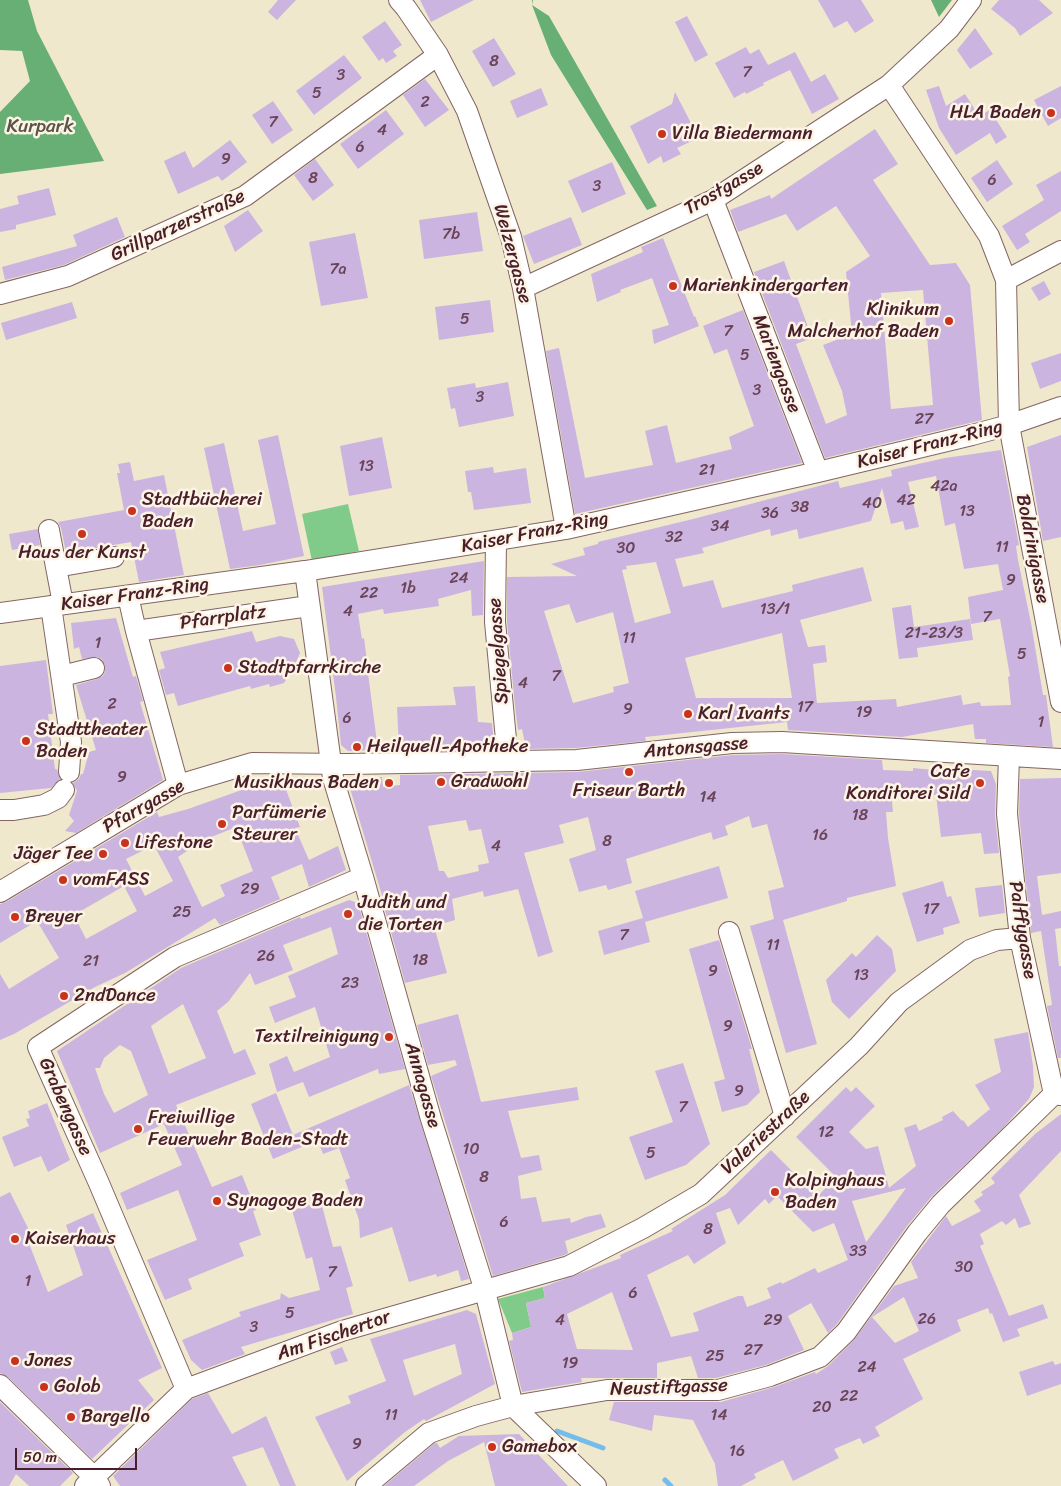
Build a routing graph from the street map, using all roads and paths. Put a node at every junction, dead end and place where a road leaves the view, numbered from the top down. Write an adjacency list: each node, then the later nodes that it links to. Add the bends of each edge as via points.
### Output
1 (399, 0): 3 (street, Welzergasse)
2 (971, 0): 4 (street, Trostgasse, via 948,29)
3 (438, 55): 8 (street, Welzergasse, via 467,111 511,237); 9 (street, Grillparzerstraße, via 245,196 68,276)
4 (889, 85): 5 (street, Trostgasse); 7 (street, Boldrinigasse, via 989,236)
5 (713, 200): 8 (street, Trostgasse); 12 (street, Mariengasse)
6 (1061, 251): 7 (street)
7 (1006, 280): 11 (street, Boldrinigasse)
8 (523, 288): 13 (street, Welzergasse)
9 (0, 294)
10 (1061, 407): 11 (street, Kaiser Franz-Ring)
11 (1009, 425): 12 (street, Kaiser Franz-Ring); 26 (street, Boldrinigasse)
12 (818, 472): 13 (street, Kaiser Franz-Ring)
13 (566, 529): 15 (street, Kaiser Franz-Ring)
14 (49, 530): 17 (street)
15 (496, 541): 18 (street, Kaiser Franz-Ring); 29 (street, Spiegelgasse, via 495,622)
16 (114, 556): 17 (street)
17 (56, 568): 20 (street)
18 (305, 571): 19 (street, Kaiser Franz-Ring); 21 (street)
19 (128, 596): 20 (street, Kaiser Franz-Ring); 23 (street)
20 (57, 605): 22 (street, Kaiser Franz-Ring); 25 (street)
21 (309, 606): 23 (street, Pfarrplatz); 30 (street)
22 (0, 613)
23 (136, 631): 31 (street)
24 (94, 668): 25 (street)
25 (62, 676): 32 (street, via 72,742 67,781 58,798 44,805)
26 (1061, 702)
27 (1009, 756): 28 (street, Antonsgasse); 29 (street, Antonsgasse, via 782,742 732,743 577,760); 36 (street, Palffygasse, via 1007,814)
28 (1061, 759)
29 (508, 761): 30 (street, Antonsgasse)
30 (331, 764): 31 (street, Pfarrgasse, via 252,763); 33 (street, Annagasse)
31 (178, 784): 34 (street, Pfarrgasse)
32 (0, 810)
33 (363, 876): 39 (street, Annagasse, via 431,1119); 41 (street, Grabengasse, via 175,957 38,1047 34,1059 98,1181)
34 (0, 892)
35 (729, 932): 38 (street)
36 (1020, 938): 37 (street, Palffygasse); 38 (street, Valeriestraße, via 997,940 970,950 898,1002 859,1046)
37 (1057, 1095): 42 (street, Neustiftgasse, via 940,1204 846,1332 820,1357 770,1376 718,1390 607,1390)
38 (785, 1116): 39 (street, Valeriestraße, via 701,1194 644,1228 569,1266)
39 (485, 1291): 41 (street, Am Fischertor, via 342,1331); 42 (street, Annagasse)
40 (0, 1385): 43 (street)
41 (186, 1389): 43 (street)
42 (513, 1406): 44 (street, Neustiftgasse, via 429,1433); 45 (street)
43 (93, 1483)
44 (366, 1486)
45 (596, 1486)

